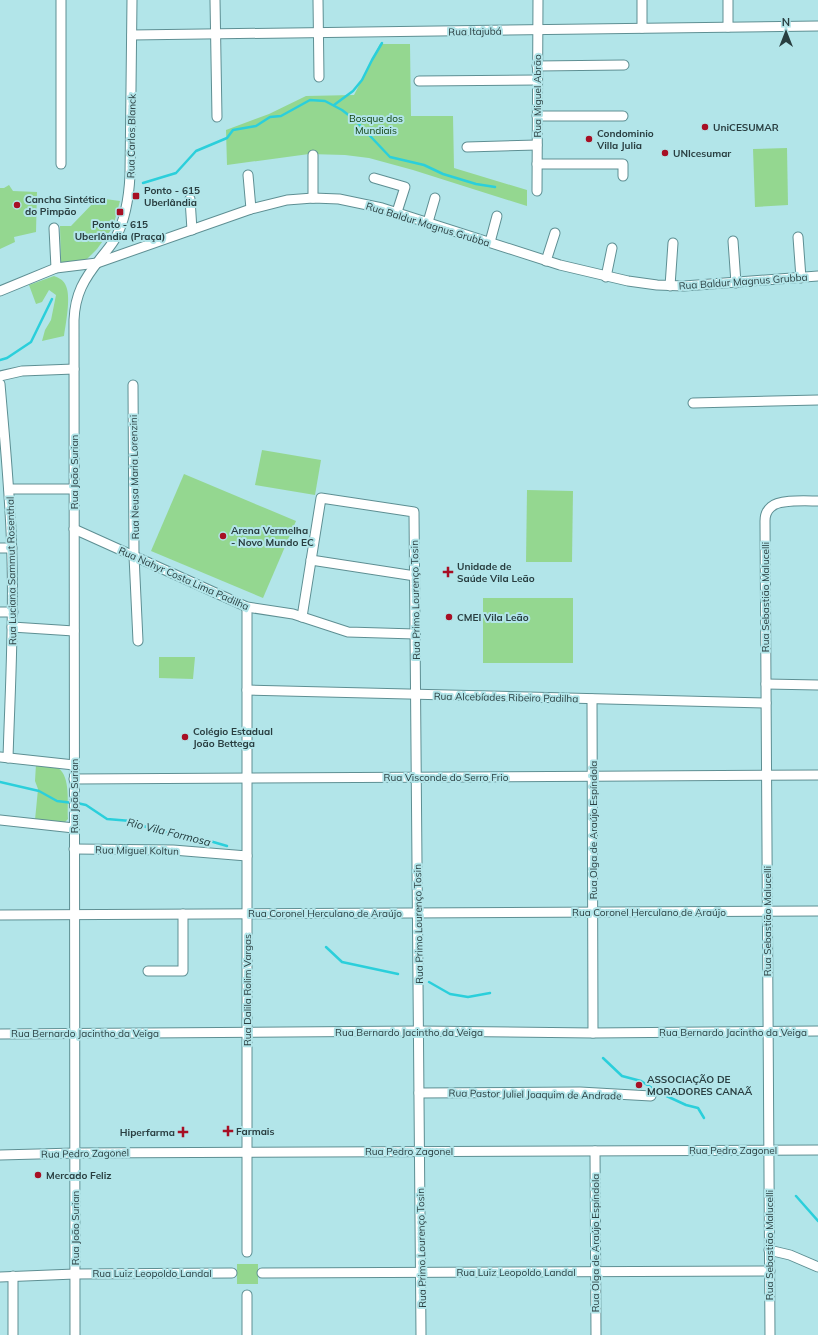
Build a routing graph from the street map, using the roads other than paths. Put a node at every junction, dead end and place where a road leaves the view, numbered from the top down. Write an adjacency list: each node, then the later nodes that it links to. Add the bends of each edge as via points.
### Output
1 (61, 0): 26 (street)
2 (132, 0): 14 (street, Rua Carlos Blanck)
3 (215, 0): 13 (street)
4 (318, 0): 12 (street)
5 (538, 0): 11 (street, Rua Miguel Abrão)
6 (642, 0): 10 (street)
7 (728, 0): 9 (street)
8 (818, 26): 9 (street, Rua Itajubá)
9 (728, 27): 10 (street, Rua Itajubá)
10 (642, 28): 11 (street, Rua Itajubá)
11 (538, 30): 12 (street, Rua Itajubá); 16 (street, Rua Miguel Abrão)
12 (318, 33): 13 (street, Rua Itajubá); 17 (street)
13 (216, 34): 14 (street, Rua Itajubá); 22 (street)
14 (132, 35): 48 (street, Rua Carlos Blanck, via 128,203 116,238)
15 (624, 65): 16 (street)
16 (537, 66): 18 (street, Rua Miguel Abrão)
17 (319, 77)
18 (537, 80): 19 (street); 20 (street, Rua Miguel Abrão)
19 (419, 81)
20 (537, 116): 21 (street); 23 (street, Rua Miguel Abrão)
21 (623, 116)
22 (218, 117)
23 (537, 145): 24 (street); 27 (street, Rua Miguel Abrão)
24 (467, 148)
25 (313, 155): 33 (street)
26 (61, 164)
27 (537, 164): 29 (street, via 623,164); 31 (street, Rua Miguel Abrão)
28 (248, 175): 35 (street)
29 (623, 176)
30 (374, 178): 36 (street, via 405,187)
31 (537, 191)
32 (190, 198): 40 (street)
33 (313, 198): 35 (street, Rua Baldur Magnus Grubba, via 287,200); 36 (street, Rua Baldur Magnus Grubba, via 340,199)
34 (435, 198): 38 (street)
35 (252, 209): 40 (street, Rua Baldur Magnus Grubba)
36 (397, 212): 38 (street, Rua Baldur Magnus Grubba)
37 (497, 216): 44 (street)
38 (428, 222): 44 (street, Rua Baldur Magnus Grubba)
39 (54, 228): 49 (street)
40 (192, 230): 48 (street, Rua Baldur Magnus Grubba)
41 (555, 233): 47 (street)
42 (798, 237): 52 (street)
43 (733, 241): 53 (street)
44 (490, 242): 47 (street, Rua Baldur Magnus Grubba)
45 (672, 243): 54 (street)
46 (612, 248): 51 (street)
47 (546, 261): 51 (street, Rua Baldur Magnus Grubba)
48 (97, 263): 49 (street, Rua Baldur Magnus Grubba); 56 (street, Rua João Surian, via 81,286 74,308)
49 (56, 268): 55 (street, Rua Baldur Magnus Grubba)
50 (818, 276): 52 (street, Rua Baldur Magnus Grubba)
51 (606, 277): 54 (street, Rua Baldur Magnus Grubba)
52 (801, 278): 53 (street, Rua Baldur Magnus Grubba)
53 (736, 283): 54 (street, Rua Baldur Magnus Grubba)
54 (670, 286)
55 (0, 290)
56 (74, 369): 57 (street, via 22,371); 63 (street, Rua João Surian)
57 (0, 376)
58 (0, 384): 62 (street, Rua Luciana Sammut Rosenthal)
59 (133, 385): 68 (street, Rua Neusa Maria Lorenzini)
60 (818, 400): 61 (street)
61 (693, 403)
62 (9, 489): 63 (street); 67 (street, Rua Luciana Sammut Rosenthal)
63 (74, 489): 65 (street, Rua João Surian)
64 (818, 501): 79 (street, Rua Sebastião Malucelli, via 782,503 773,505 767,512)
65 (74, 529): 68 (street, Rua Nahyr Costa Lima Padilha); 76 (street, Rua João Surian)
66 (0, 548): 67 (street)
67 (12, 548): 73 (street, Rua Luciana Sammut Rosenthal)
68 (134, 556): 71 (street, Rua Nahyr Costa Lima Padilha); 78 (street, Rua Neusa Maria Lorenzini)
69 (311, 560): 70 (street); 70 (street, Rua Primo Lourenço Tosin, via 321,498 414,512); 74 (street)
70 (415, 576): 77 (street, Rua Primo Lourenço Tosin)
71 (247, 608): 74 (street, Rua Nahyr Costa Lima Padilha); 81 (street, Rua Dalila Rolim Vargas)
72 (0, 612): 73 (street)
73 (13, 612): 75 (street, Rua Luciana Sammut Rosenthal)
74 (302, 617): 77 (street, Rua Nahyr Costa Lima Padilha, via 348,632)
75 (12, 627): 76 (street); 85 (street, Rua Luciana Sammut Rosenthal)
76 (74, 631): 86 (street, Rua João Surian)
77 (415, 634): 82 (street, Rua Primo Lourenço Tosin)
78 (138, 641)
79 (766, 684): 80 (street); 84 (street, Rua Sebastião Malucelli)
80 (818, 685)
81 (247, 690): 82 (street, Rua Alcebíades Ribeiro Padilha); 91 (street, Rua Dalila Rolim Vargas)
82 (416, 694): 83 (street, Rua Alcebíades Ribeiro Padilha); 90 (street, Rua Primo Lourenço Tosin)
83 (592, 699): 84 (street, Rua Alcebíades Ribeiro Padilha); 89 (street, Rua Olga de Araújo Espíndola)
84 (766, 703): 87 (street, Rua Sebastião Malucelli)
85 (4, 757): 86 (street)
86 (74, 765): 92 (street, Rua João Surian)
87 (766, 775): 88 (street, Rua Visconde do Serro Frio); 89 (street, Rua Visconde do Serro Frio); 97 (street, Rua Sebastião Malucelli)
88 (818, 775)
89 (592, 776): 90 (street, Rua Visconde do Serro Frio); 99 (street, Rua Olga de Araújo Espíndola)
90 (416, 777): 91 (street, Rua Visconde do Serro Frio); 100 (street, Rua Primo Lourenço Tosin)
91 (247, 778): 92 (street, Rua Visconde do Serro Frio); 96 (street, Rua Dalila Rolim Vargas)
92 (74, 779): 94 (street, Rua João Surian)
93 (0, 820): 94 (street)
94 (74, 828): 95 (street, Rua João Surian)
95 (74, 849): 96 (street, Rua Miguel Koltun, via 173,850); 101 (street, Rua João Surian)
96 (247, 856): 103 (street, Rua Dalila Rolim Vargas)
97 (767, 911): 98 (street, Rua Coronel Herculano de Araújo); 99 (street, Rua Coronel Herculano de Araújo); 109 (street, Rua Sebastião Malucelli)
98 (818, 911)
99 (593, 912): 100 (street, Rua Coronel Herculano de Araújo); 111 (street, Rua Olga de Araújo Espíndola)
100 (418, 913): 103 (street, Rua Coronel Herculano de Araújo); 106 (street, Rua Primo Lourenço Tosin)
101 (74, 914): 102 (street, Rua Coronel Herculano de Araújo); 104 (street, Rua Coronel Herculano de Araújo); 110 (street, Rua João Surian)
102 (183, 914): 103 (street, Rua Coronel Herculano de Araújo); 105 (street, via 183,971)
103 (247, 914): 108 (street, Rua Dalila Rolim Vargas)
104 (0, 915)
105 (148, 971)
106 (419, 1031): 108 (street, Rua Bernardo Jacintho da Veiga); 111 (street, Rua Bernardo Jacintho da Veiga); 113 (street, Rua Primo Lourenço Tosin)
107 (818, 1031): 109 (street, Rua Bernardo Jacintho da Veiga)
108 (247, 1032): 110 (street, Rua Bernardo Jacintho da Veiga); 119 (street, Rua Dalila Rolim Vargas)
109 (768, 1032): 111 (street, Rua Bernardo Jacintho da Veiga); 115 (street, Rua Sebastião Malucelli)
110 (75, 1033): 112 (street, Rua Bernardo Jacintho da Veiga); 120 (street, Rua João Surian)
111 (593, 1033)
112 (0, 1034)
113 (419, 1093): 114 (street, Rua Pastor Juliel Joaquim de Andrade, via 580,1092); 117 (street, Rua Primo Lourenço Tosin)
114 (651, 1096)
115 (769, 1150): 116 (street, Rua Pedro Zagonel); 118 (street, Rua Pedro Zagonel); 122 (street, Rua Sebastião Malucelli)
116 (818, 1150)
117 (420, 1151): 118 (street, Rua Pedro Zagonel); 119 (street, Rua Pedro Zagonel); 127 (street, Rua Primo Lourenço Tosin)
118 (595, 1151): 126 (street, Rua Olga de Araújo Espíndola)
119 (247, 1152): 120 (street, Rua Pedro Zagonel); 123 (street, Rua Dalila Rolim Vargas)
120 (75, 1153): 121 (street, Rua Pedro Zagonel); 130 (street, Rua João Surian)
121 (0, 1155)
122 (769, 1250): 124 (street, via 790,1255); 125 (street, Rua Sebastião Malucelli)
123 (247, 1252)
124 (818, 1267)
125 (770, 1270): 126 (street, Rua Luiz Leopoldo Landal); 139 (street, Rua Sebastião Malucelli)
126 (595, 1271): 127 (street, Rua Luiz Leopoldo Landal); 138 (street, Rua Olga de Araújo Espíndola)
127 (421, 1272): 129 (street, Rua Luiz Leopoldo Landal); 137 (street, Rua Primo Lourenço Tosin)
128 (232, 1273): 130 (street, Rua Luiz Leopoldo Landal)
129 (262, 1273)
130 (75, 1274): 131 (street, Rua Luiz Leopoldo Landal); 135 (street, Rua João Surian)
131 (13, 1276): 132 (street, Rua Luiz Leopoldo Landal); 134 (street)
132 (0, 1277)
133 (247, 1295): 136 (street)
134 (13, 1335)
135 (75, 1335)
136 (247, 1335)
137 (421, 1335)
138 (596, 1335)
139 (770, 1335)

